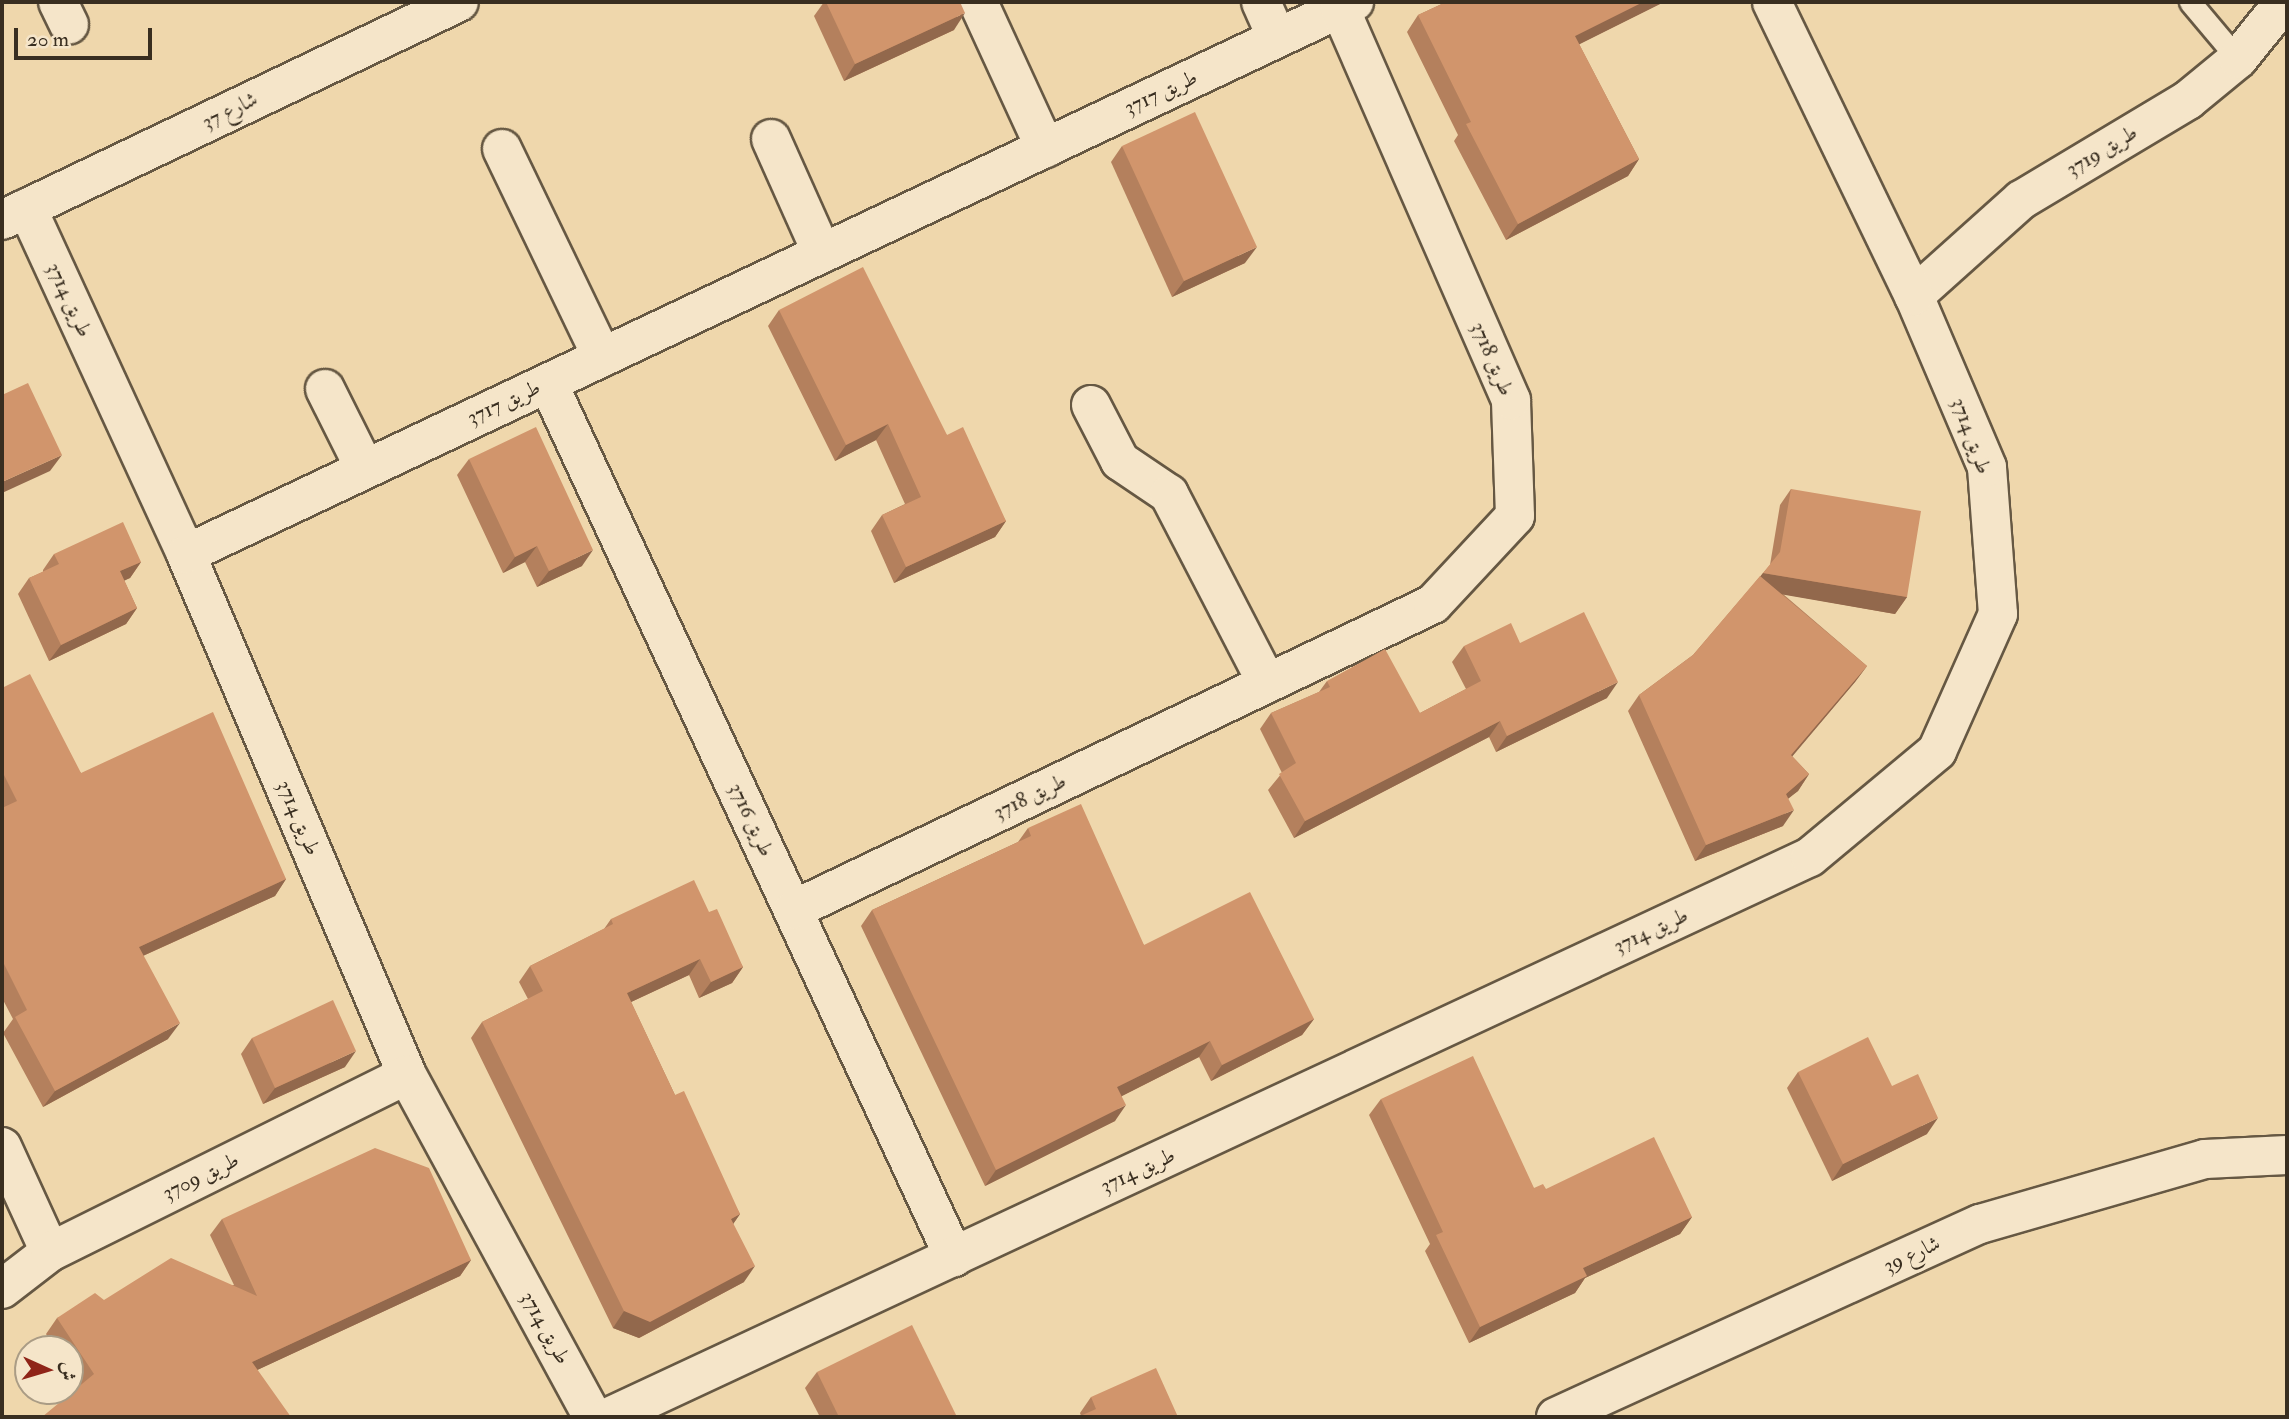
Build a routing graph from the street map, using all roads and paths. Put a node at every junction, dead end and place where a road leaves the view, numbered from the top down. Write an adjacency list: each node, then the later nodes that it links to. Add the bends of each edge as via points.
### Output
1 (459, 2): 13 (street, شارع 37)
2 (978, 2): 11 (street)
3 (1261, 2): 8 (street)
4 (1772, 2): 15 (street, طريق 3714)
5 (2190, 2): 9 (lane)
6 (2284, 2): 9 (street, طريق 3719)
7 (1347, 5): 8 (street, طريق 3717); 22 (street, طريق 3718, via 1511,400 1516,516 1433,604)
8 (1277, 38): 11 (street, طريق 3717)
9 (2238, 59): 15 (street, طريق 3719, via 2188,100 2021,200)
10 (771, 139): 14 (street)
11 (1045, 148): 14 (street, طريق 3717)
12 (502, 149): 16 (street)
13 (14, 214): 21 (street, طريق 3714)
14 (822, 253): 16 (street, طريق 3717)
15 (1914, 296): 28 (street, طريق 3714, via 1987,467 1998,614 1937,751 1810,857)
16 (602, 357): 17 (street, طريق 3717)
17 (548, 383): 20 (street, طريق 3717); 23 (street, طريق 3716)
18 (326, 389): 20 (street)
19 (1091, 405): 22 (street, via 1121,461 1170,494)
20 (365, 469): 21 (street, طريق 3717)
21 (186, 554): 24 (street, طريق 3714)
22 (1267, 683): 23 (street, طريق 3718)
23 (793, 910): 28 (street, طريق 3716)
24 (407, 1075): 27 (street, طريق 3709); 30 (street, طريق 3714)
25 (2, 1147): 27 (street)
26 (2287, 1154): 32 (street, شارع 39, via 2206,1159 1980,1224)
27 (50, 1252): 29 (street, طريق 3709)
28 (954, 1257): 31 (street, طريق 3714)
29 (2, 1289)
30 (593, 1417)
31 (609, 1417)
32 (1556, 1417)

